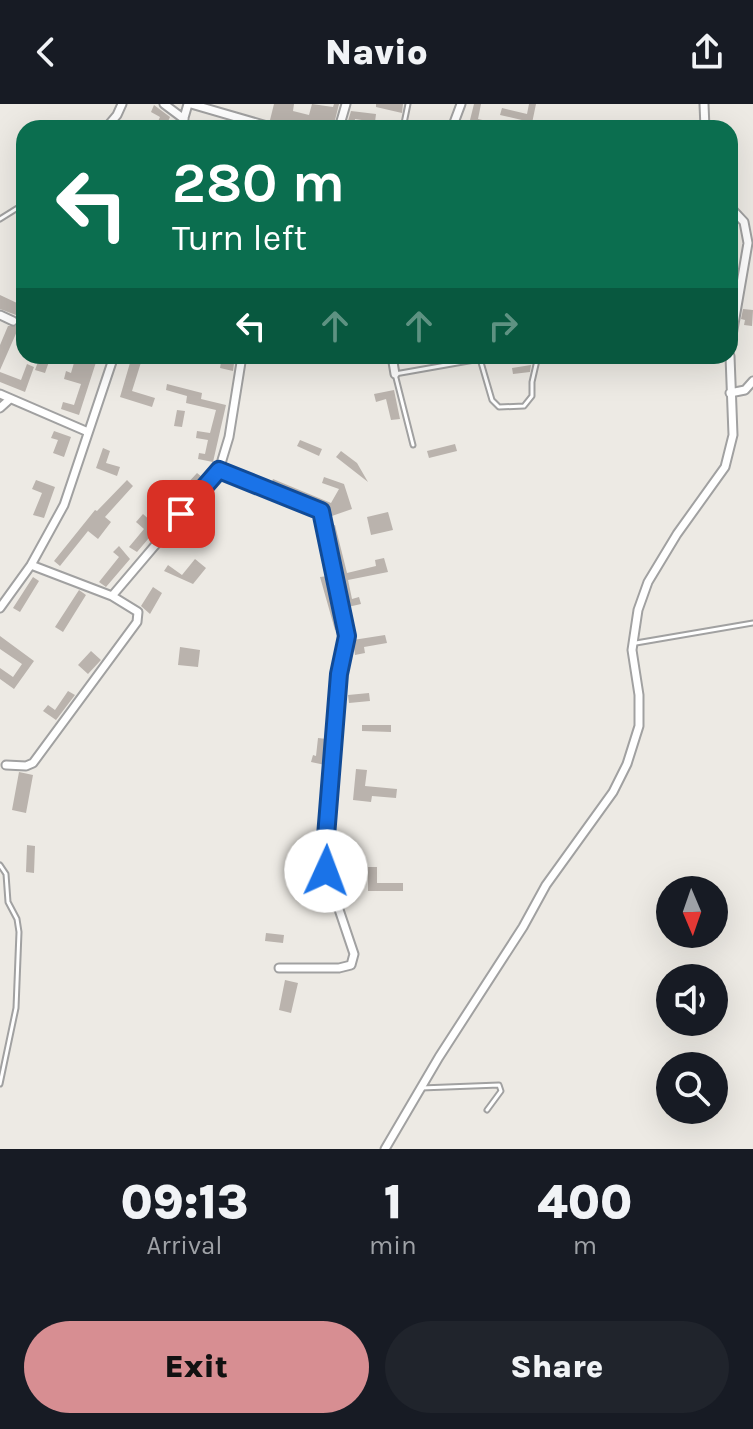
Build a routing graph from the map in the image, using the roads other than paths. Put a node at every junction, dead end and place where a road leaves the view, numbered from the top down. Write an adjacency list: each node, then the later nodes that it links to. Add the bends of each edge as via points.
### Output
1 (164, 104): 3 (street)
2 (190, 104): 4 (street)
3 (179, 120)
4 (246, 120)
5 (738, 216): 6 (street, via 748,243)
6 (738, 301)
7 (0, 315): 8 (street)
8 (13, 321)
9 (111, 364): 22 (street)
10 (241, 364): 24 (street)
11 (393, 364): 16 (street)
12 (443, 364): 16 (lane)
13 (481, 364): 14 (lane, via 499,407 524,406 532,396)
14 (536, 364)
15 (730, 364): 18 (street)
16 (395, 374): 23 (lane)
17 (753, 381): 18 (street, via 745,390)
18 (730, 393): 29 (street, via 733,435 725,467 648,582)
19 (0, 394): 20 (street)
20 (10, 399): 21 (street); 22 (street)
21 (0, 408)
22 (88, 432): 25 (street, via 64,505)
23 (413, 445)
24 (219, 470): 26 (street); 32 (street, via 321,511 347,636 339,674 325,849 326,871 354,954 351,965 339,968)
25 (31, 565): 26 (street); 27 (street)
26 (112, 596): 30 (street, via 138,612 137,622 33,763)
27 (0, 608)
28 (753, 623): 29 (lane)
29 (632, 643): 34 (street, via 639,726 621,778 546,885)
30 (6, 765)
31 (0, 865): 33 (lane, via 19,927 16,1008)
32 (279, 968)
33 (0, 1084)
34 (421, 1088): 35 (lane, via 499,1085 501,1091); 36 (street)
35 (487, 1110)
36 (385, 1149)

